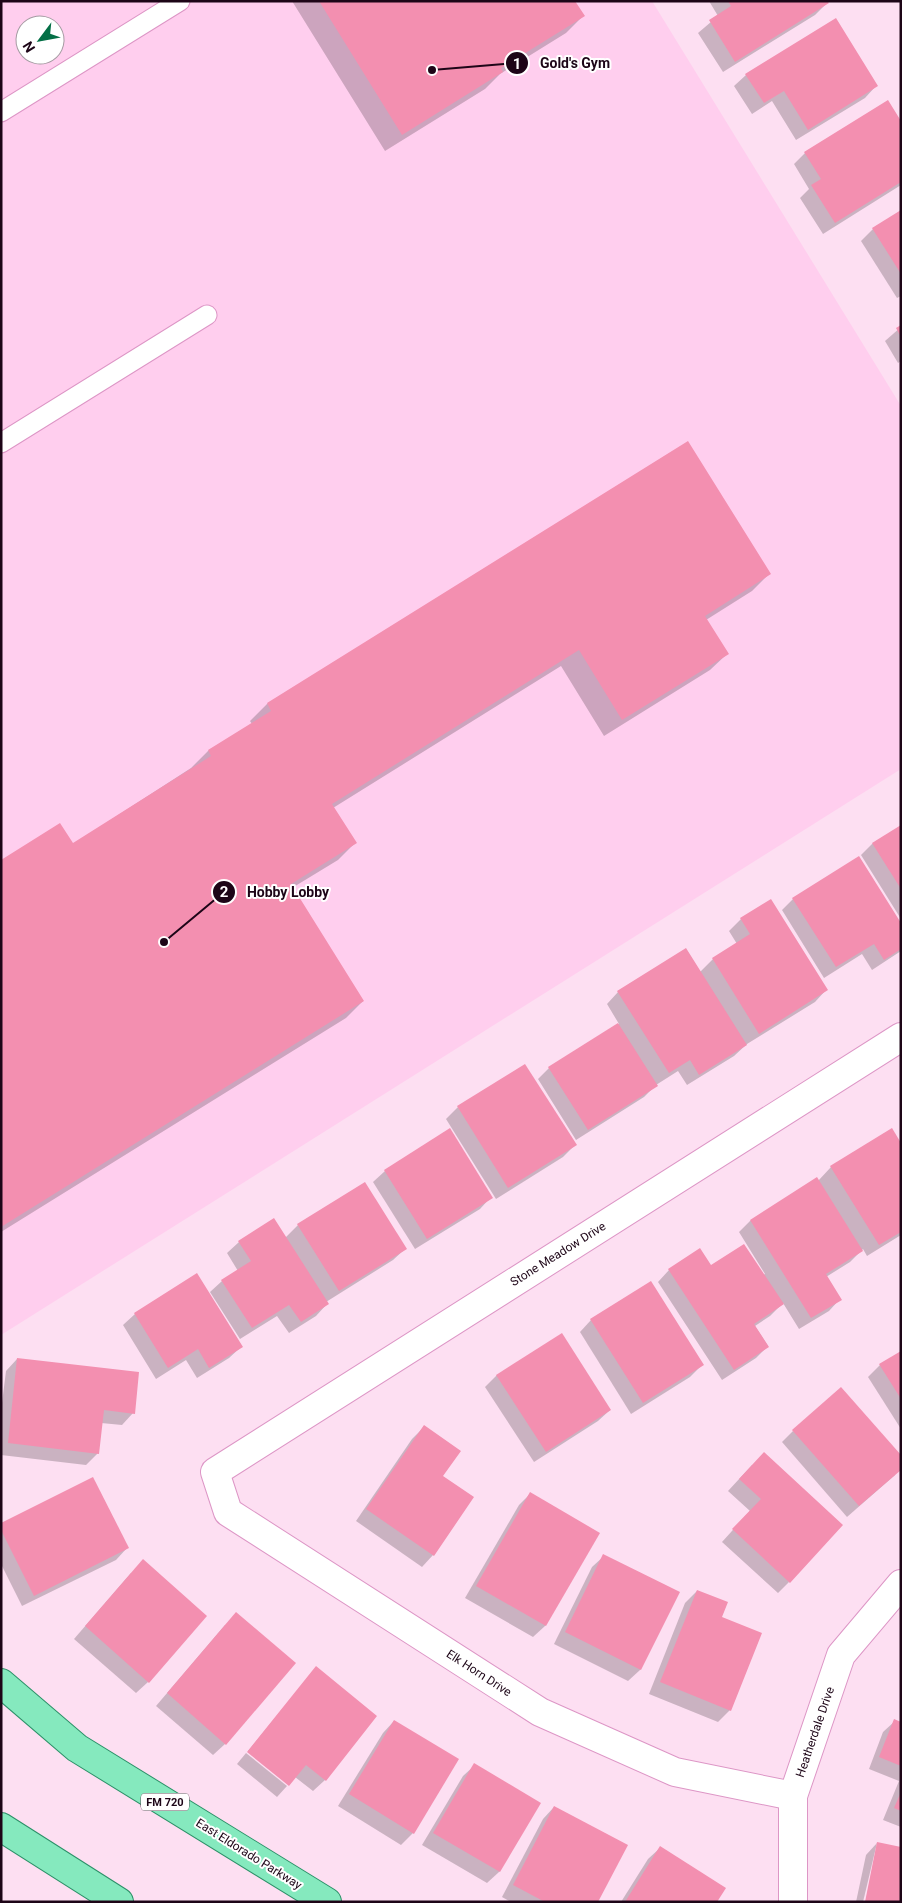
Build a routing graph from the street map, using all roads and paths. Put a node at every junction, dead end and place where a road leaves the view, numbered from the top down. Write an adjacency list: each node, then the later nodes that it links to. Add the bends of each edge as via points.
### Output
1 (180, 1): 2 (lane)
2 (1, 112)
3 (207, 315): 4 (lane)
4 (1, 443)
5 (901, 1037): 6 (street, Stone Meadow Drive)
6 (215, 1472): 9 (street, Elk Horn Drive, via 228,1512 540,1712 675,1772)
7 (901, 1584): 9 (street, Heatherdale Drive, via 841,1655)
8 (1, 1683): 12 (main road, East Eldorado Parkway / FM 720, via 77,1748)
9 (793, 1796): 13 (street, Heatherdale Drive)
10 (1, 1827): 11 (main road)
11 (120, 1902)
12 (327, 1902)
13 (792, 1902)

